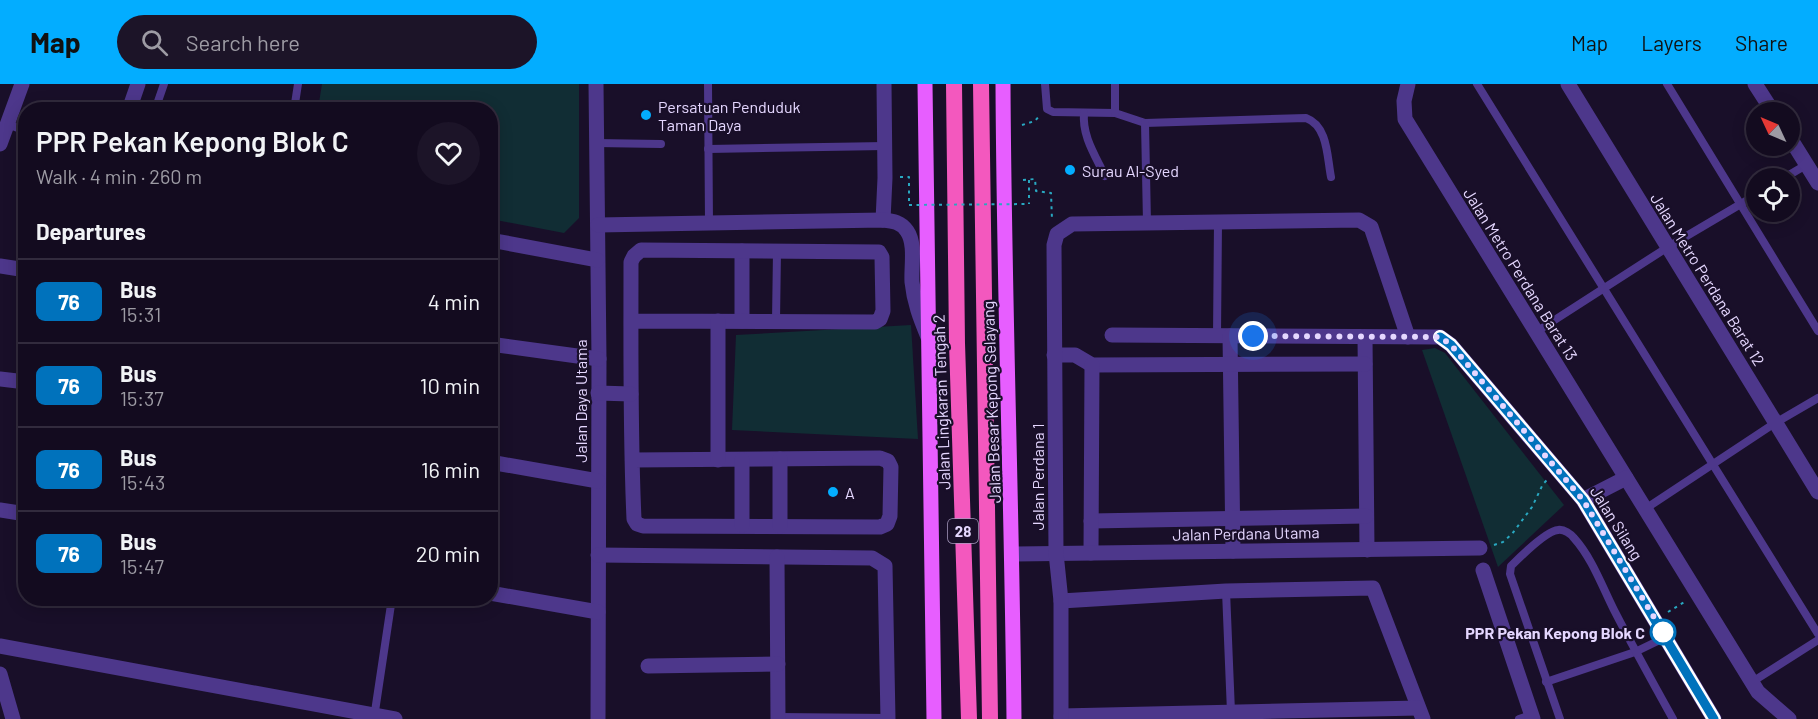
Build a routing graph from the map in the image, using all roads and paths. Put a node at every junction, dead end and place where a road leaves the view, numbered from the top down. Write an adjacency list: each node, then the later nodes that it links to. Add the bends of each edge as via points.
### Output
1 (22, 84): 28 (street)
2 (138, 84): 19 (street)
3 (164, 84): 20 (lane)
4 (298, 84): 21 (lane)
5 (596, 84): 29 (street, Jalan Daya Utama)
6 (708, 84): 33 (lane)
7 (884, 84): 32 (street)
8 (925, 84): 66 (main road)
9 (954, 84): 139 (highway, Jalan Lingkaran Tengah 2 / 28, via 957,343)
10 (981, 84): 140 (highway, 28)
11 (1003, 84): 106 (main road, Jalan Besar Kepong Selayang, via 1002,180)
12 (1046, 84): 23 (lane)
13 (1115, 84): 25 (lane)
14 (1408, 84): 63 (street, Jalan Metro Perdana Barat 13, via 1405,119)
15 (1477, 84): 58 (lane)
16 (1568, 84): 52 (street, Jalan Metro Perdana Barat 12)
17 (1667, 84): 44 (lane)
18 (1755, 84): 22 (street)
19 (132, 102)
20 (158, 102)
21 (295, 102)
22 (1767, 102)
23 (1047, 109): 24 (lane); 27 (path, via 1035,121)
24 (1084, 113): 25 (lane); 37 (lane, via 1086,136)
25 (1115, 113): 26 (lane)
26 (1145, 123): 39 (lane, via 1306,118 1321,128); 49 (lane)
27 (1022, 125)
28 (4, 126): 30 (street)
29 (596, 143): 31 (lane); 50 (street, Jalan Daya Utama)
30 (0, 144)
31 (661, 144)
32 (885, 146): 33 (lane); 46 (street)
33 (708, 149): 48 (lane)
34 (1800, 155): 35 (street)
35 (1806, 165): 36 (lane); 42 (street)
36 (1800, 169)
37 (1105, 176)
38 (897, 177): 41 (path, bridge, via 909,177 909,205 1029,204)
39 (1331, 177)
40 (1023, 180): 41 (path)
41 (1029, 180): 45 (path, via 1035,179 1036,191 1051,193)
42 (1818, 183)
43 (1746, 201): 44 (lane)
44 (1740, 205): 52 (lane); 64 (lane)
45 (1052, 219)
46 (883, 220): 48 (street); 66 (street, via 897,222 911,237 916,310)
47 (1218, 222): 49 (street); 67 (lane); 69 (street, via 1359,220 1371,227)
48 (709, 223): 50 (street)
49 (1147, 223): 71 (street, Jalan Perdana 1, via 1072,224 1057,234)
50 (598, 225): 55 (street, Jalan Daya Utama)
51 (498, 241): 55 (street)
52 (1668, 247): 58 (lane); 81 (street, Jalan Metro Perdana Barat 12)
53 (742, 251): 54 (street); 59 (street, via 641,250 631,262); 61 (street)
54 (777, 251): 62 (lane); 62 (street, via 879,252 883,311 875,322)
55 (597, 260): 72 (street, Jalan Daya Utama)
56 (0, 266): 57 (street)
57 (18, 269)
58 (1604, 289): 63 (lane); 87 (lane)
59 (631, 321): 60 (street); 79 (street)
60 (718, 321): 61 (street); 84 (street)
61 (742, 321): 62 (street)
62 (776, 321)
63 (1536, 332): 89 (street, Jalan Metro Perdana Barat 13)
64 (1818, 332)
65 (1112, 335): 67 (street)
66 (928, 336): 138 (main road)
67 (1224, 336): 68 (street); 75 (street)
68 (1365, 337): 69 (street); 73 (street)
69 (1408, 337): 88 (street, Jalan Silang, via 1440,337 1451,345)
70 (498, 345): 72 (street)
71 (1054, 355): 74 (street, via 1075,355); 104 (street, Jalan Perdana 1)
72 (599, 359): 78 (street, Jalan Daya Utama)
73 (1365, 364): 75 (street); 96 (street)
74 (1092, 365): 75 (street); 98 (street)
75 (1231, 365): 97 (street)
76 (0, 379): 77 (street)
77 (18, 381)
78 (598, 393): 79 (street); 90 (street, Jalan Daya Utama)
79 (631, 394): 83 (street)
80 (1818, 398): 81 (lane)
81 (1775, 423): 87 (lane); 91 (street, Jalan Metro Perdana Barat 12)
82 (780, 459): 85 (street); 100 (street); 100 (street, via 880,458 891,467 887,524)
83 (632, 460): 84 (street); 99 (street, via 637,524)
84 (718, 460): 85 (street)
85 (742, 460): 99 (street)
86 (498, 463): 90 (street)
87 (1712, 464): 93 (lane); 117 (lane)
88 (1557, 470): 92 (street, Jalan Silang); 101 (path, via 1543,484 1512,534 1503,542)
89 (1626, 478): 92 (street); 93 (street, Jalan Metro Perdana Barat 13)
90 (598, 481): 107 (street, Jalan Daya Utama)
91 (1818, 492)
92 (1583, 500): 116 (street, Jalan Silang)
93 (1645, 508): 111 (street, Jalan Metro Perdana Barat 13)
94 (0, 510): 95 (street)
95 (18, 513)
96 (1366, 516): 97 (street); 102 (street)
97 (1233, 518): 98 (street); 103 (street)
98 (1091, 521): 105 (street)
99 (742, 525): 100 (street)
100 (780, 526)
101 (1480, 548): 102 (street, Jalan Perdana Utama)
102 (1367, 550): 103 (street, Jalan Perdana Utama)
103 (1233, 551): 105 (street, Jalan Perdana Utama)
104 (1056, 553): 105 (street, Jalan Perdana Utama); 106 (street, Jalan Perdana Utama); 113 (street, Jalan Perdana 1)
105 (1091, 553)
106 (1013, 554): 141 (main road, Jalan Besar Kepong Selayang)
107 (598, 555): 108 (street); 115 (street, Jalan Daya Utama)
108 (777, 557): 122 (street); 133 (street, via 872,558 885,566)
109 (1482, 570): 134 (street)
110 (1226, 591): 113 (street); 127 (lane); 128 (street, via 1372,588)
111 (1697, 593): 116 (path); 126 (street, Jalan Metro Perdana Barat 13)
112 (498, 594): 115 (street)
113 (1061, 601): 131 (street, Jalan Perdana 1)
114 (391, 606): 130 (lane)
115 (598, 612): 137 (street, Jalan Daya Utama)
116 (1656, 620): 118 (street, Jalan Silang)
117 (1818, 634)
118 (1666, 637): 121 (lane); 144 (street, Jalan Silang)
119 (1818, 640): 126 (lane)
120 (0, 646): 130 (street)
121 (1635, 651): 125 (lane); 125 (lane, via 1574,536 1558,530 1511,566 1510,574); 143 (lane)
122 (777, 664): 123 (street); 132 (street)
123 (648, 666)
124 (0, 675): 135 (street)
125 (1546, 682): 142 (lane)
126 (1752, 682): 145 (street, Jalan Metro Perdana Barat 13)
127 (1231, 712): 128 (street); 129 (street)
128 (1420, 713)
129 (1171, 716): 131 (street)
130 (374, 717): 136 (street)
131 (1060, 717)
132 (778, 718): 133 (lane)
133 (888, 718)
134 (1527, 718)
135 (14, 719)
136 (395, 719)
137 (598, 719)
138 (934, 719)
139 (969, 719)
140 (990, 719)
141 (1014, 719)
142 (1560, 719)
143 (1673, 719)
144 (1714, 719)
145 (1789, 719)

